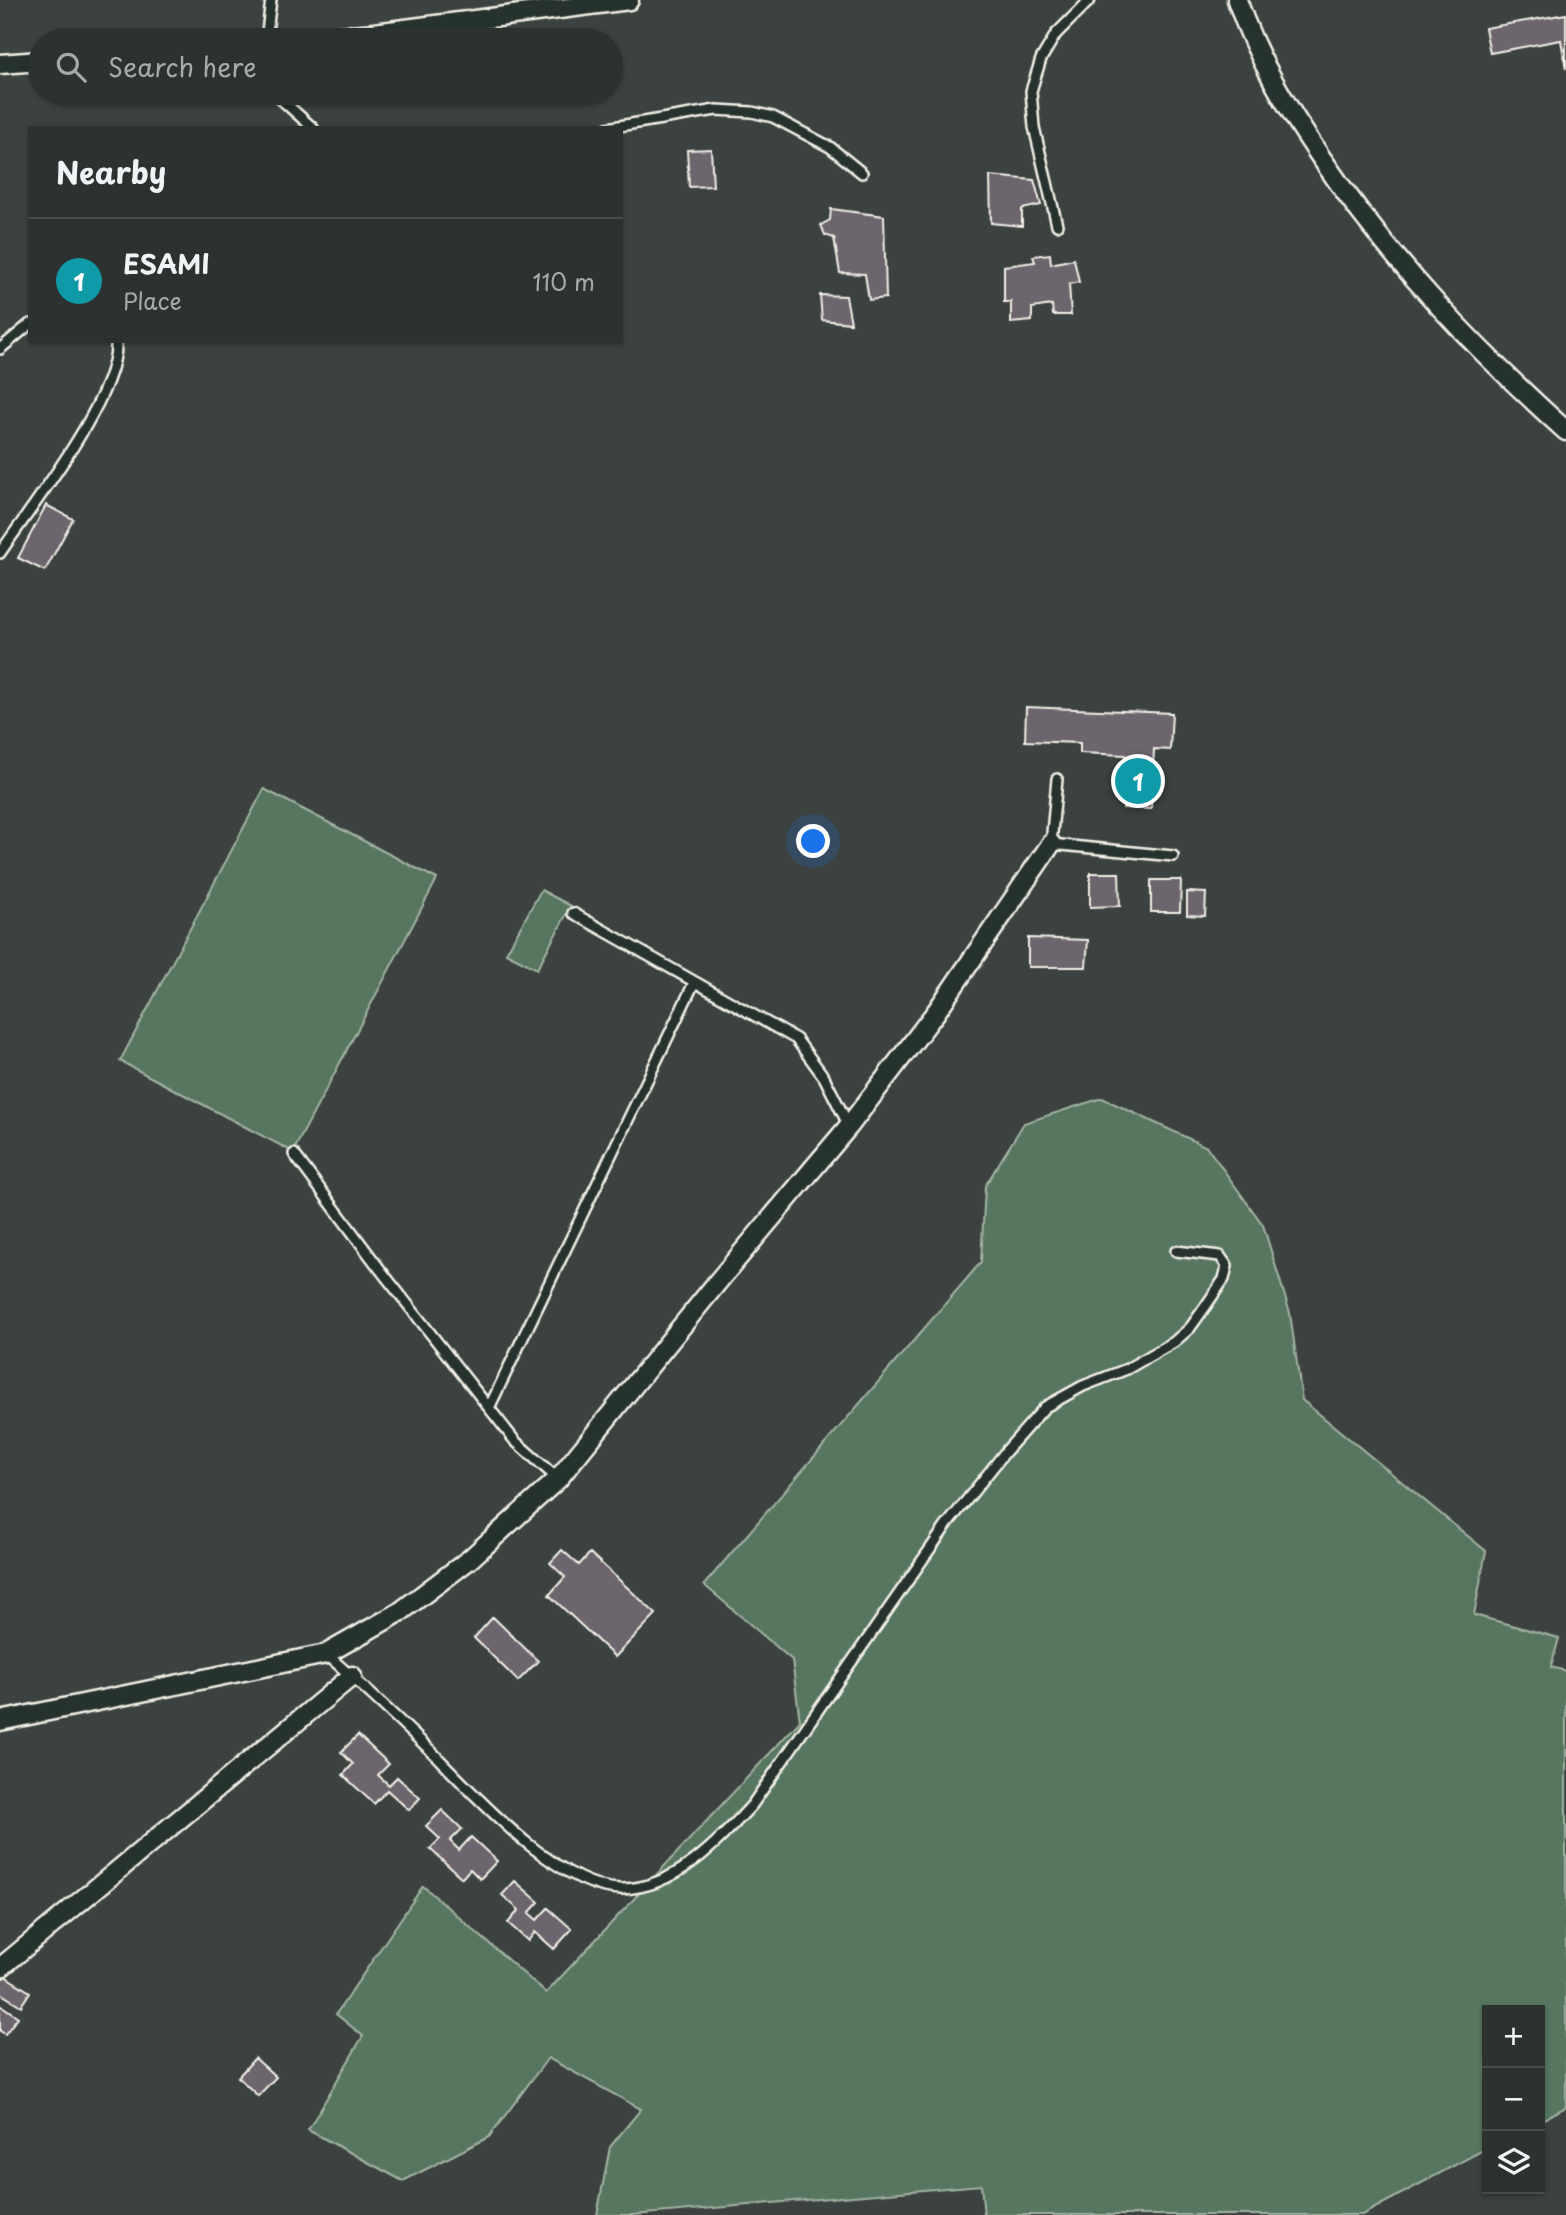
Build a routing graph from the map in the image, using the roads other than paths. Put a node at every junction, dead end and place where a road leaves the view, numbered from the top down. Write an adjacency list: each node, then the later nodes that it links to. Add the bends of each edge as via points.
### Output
1 (271, 0): 5 (lane)
2 (629, 0): 6 (street)
3 (1090, 0): 13 (lane, via 1056,34 1041,59 1031,91 1034,127)
4 (1237, 0): 17 (street, via 1250,38 1284,104 1379,239 1430,299)
5 (268, 28)
6 (413, 28)
7 (28, 62): 8 (street)
8 (0, 64)
9 (287, 105): 10 (lane)
10 (311, 126)
11 (619, 126): 12 (lane, via 716,110 752,112 773,117 830,147)
12 (862, 173)
13 (1057, 225)
14 (28, 326): 16 (lane)
15 (116, 343): 18 (lane, via 117,356 90,421)
16 (0, 349)
17 (1566, 431)
18 (0, 553)
19 (1057, 779): 20 (lane)
20 (1051, 844): 21 (lane); 24 (street, via 936,1012)
21 (1173, 856)
22 (573, 912): 23 (lane)
23 (694, 983): 24 (lane, via 796,1039 824,1077); 27 (lane)
24 (849, 1126): 28 (street)
25 (294, 1154): 27 (lane)
26 (1176, 1251): 30 (lane, via 1220,1256 1227,1266 1224,1279 1190,1328 1153,1355 1045,1407 946,1526 752,1805 718,1842 656,1882 614,1889 570,1873 505,1824)
27 (489, 1408): 28 (lane, via 515,1441)
28 (558, 1479): 29 (street, via 470,1559 400,1612)
29 (326, 1654): 30 (lane); 31 (street)
30 (352, 1676): 32 (street)
31 (0, 1721)
32 (0, 1968)

